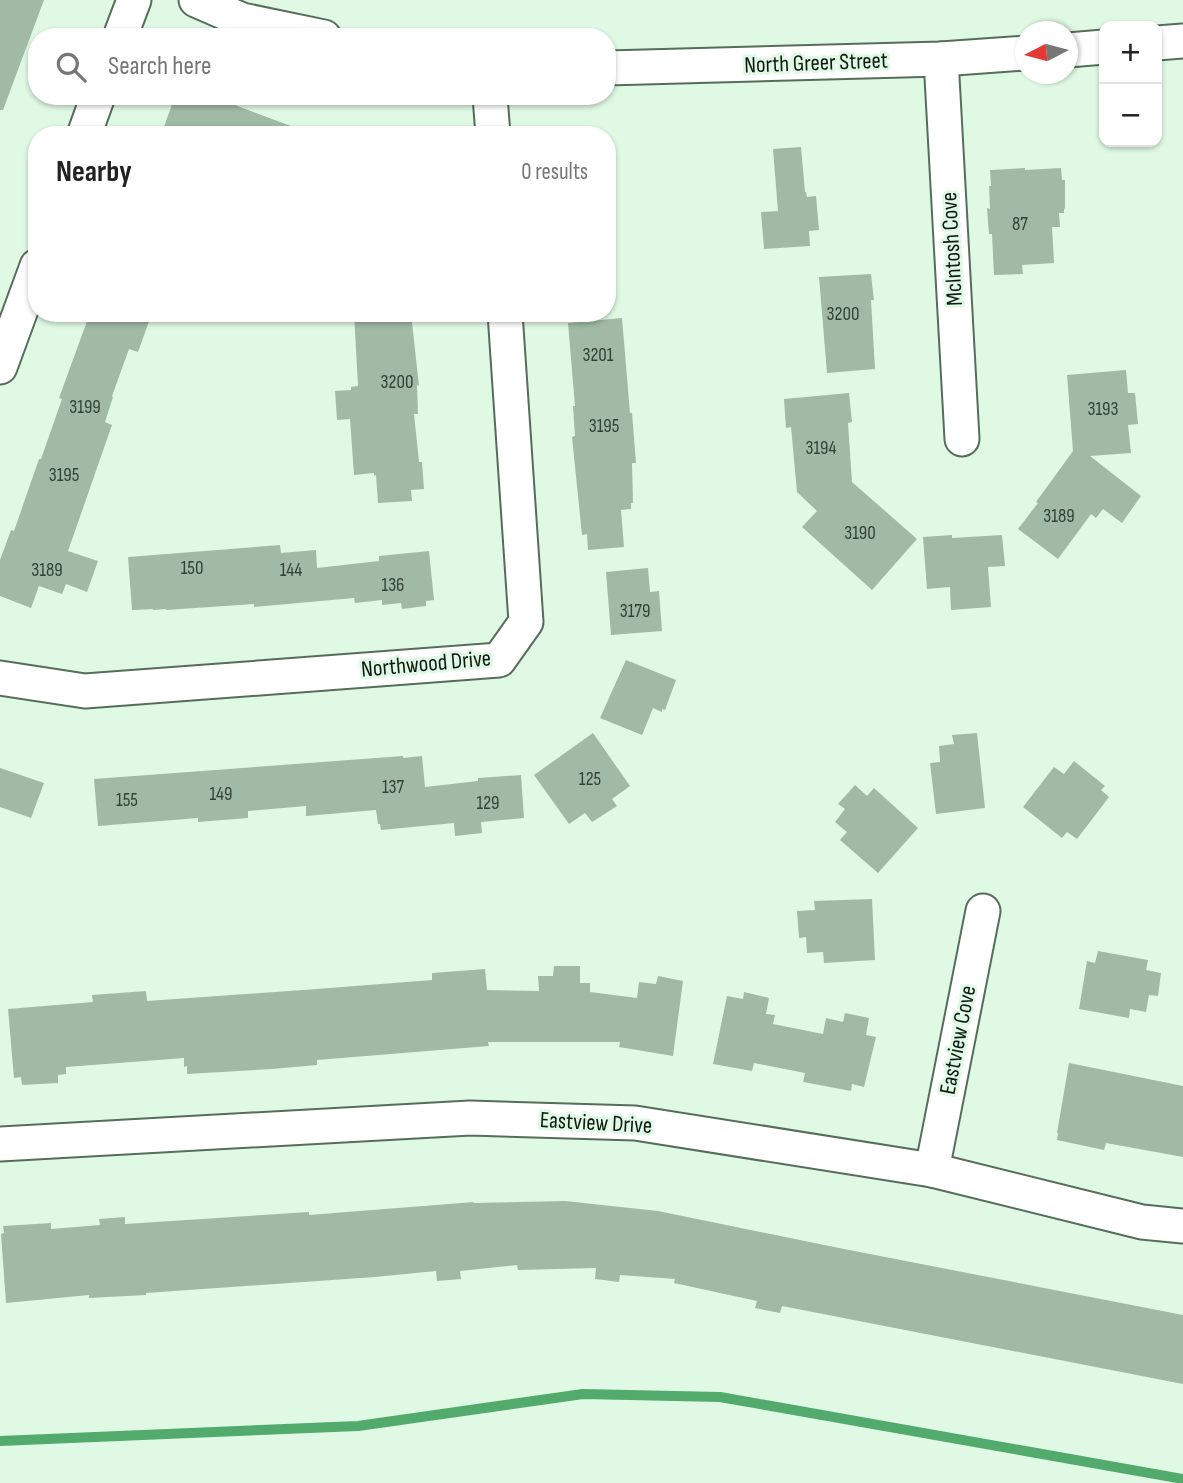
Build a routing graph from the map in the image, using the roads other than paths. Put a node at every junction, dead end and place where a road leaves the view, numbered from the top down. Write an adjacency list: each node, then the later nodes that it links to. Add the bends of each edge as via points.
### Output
1 (134, 0): 3 (street)
2 (196, 0): 4 (street, via 242,20)
3 (123, 28)
4 (281, 28)
5 (1183, 41): 6 (street)
6 (1162, 43)
7 (1099, 47): 8 (street)
8 (1078, 49)
9 (1015, 54): 10 (street, North Greer Street)
10 (941, 60): 11 (street, North Greer Street); 19 (street, McIntosh Cove)
11 (616, 68)
12 (96, 105): 14 (street)
13 (491, 105): 15 (street)
14 (88, 126)
15 (492, 126)
16 (28, 291): 18 (street)
17 (506, 322): 20 (street, Northwood Drive, via 526,622 499,660 85,691)
18 (0, 367)
19 (962, 439)
20 (0, 678)
21 (983, 911): 23 (street, Eastview Cove)
22 (0, 1144): 23 (street, Eastview Drive, via 470,1118 635,1123)
23 (932, 1170): 24 (street, Eastview Drive, via 1142,1222)
24 (1183, 1226)

